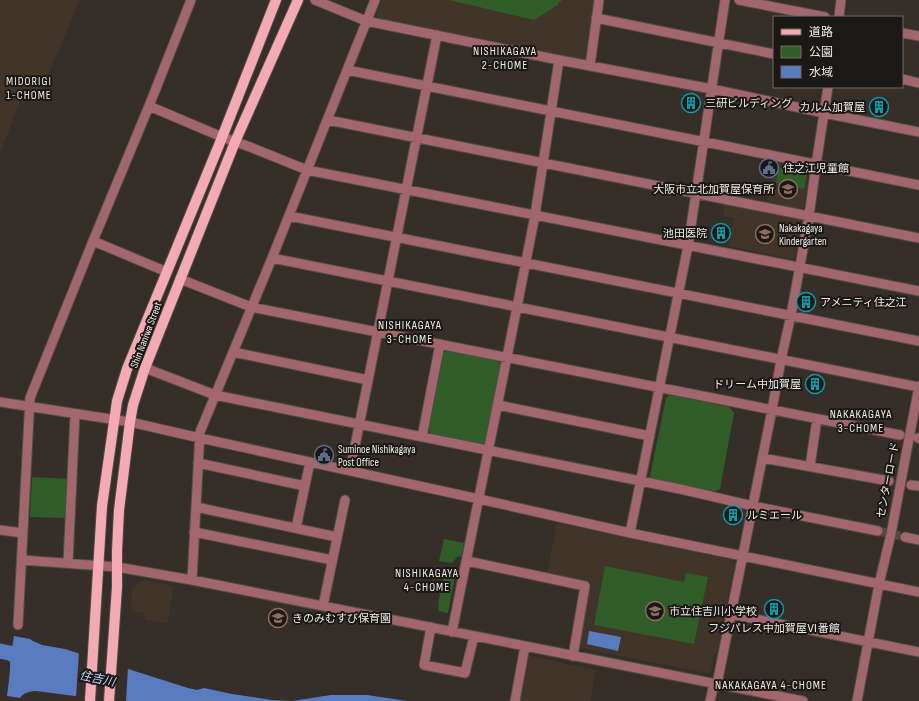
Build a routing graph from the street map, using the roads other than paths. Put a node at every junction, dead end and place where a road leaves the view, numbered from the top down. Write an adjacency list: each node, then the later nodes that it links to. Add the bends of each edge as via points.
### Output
1 (191, 0): 27 (street)
2 (276, 0): 32 (main road, Shin Naniwa Street)
3 (298, 0): 34 (main road, Shin Naniwa Street)
4 (315, 0): 13 (street)
5 (375, 0): 13 (street)
6 (599, 0): 12 (street)
7 (725, 0): 17 (street)
8 (739, 0): 10 (street)
9 (841, 0): 11 (street)
10 (820, 16)
11 (839, 16)
12 (596, 18): 17 (street); 20 (street)
13 (366, 21): 15 (street); 21 (street)
14 (903, 33): 16 (street)
15 (437, 35): 19 (street); 24 (street)
16 (919, 36)
17 (719, 43): 18 (street); 26 (street)
18 (773, 54)
19 (559, 60): 20 (street); 28 (street)
20 (590, 66): 26 (street)
21 (347, 70): 24 (street); 30 (street)
22 (903, 79): 23 (street)
23 (919, 83)
24 (426, 86): 28 (street); 33 (street)
25 (828, 88): 29 (street)
26 (712, 89): 29 (street); 35 (street)
27 (149, 106): 32 (street); 47 (street)
28 (552, 111): 35 (street); 36 (street)
29 (824, 113): 31 (street); 37 (street)
30 (328, 120): 33 (street); 38 (street)
31 (919, 132)
32 (222, 137): 34 (street); 52 (main road, Shin Naniwa Street)
33 (416, 137): 36 (street); 40 (street)
34 (235, 142): 38 (street); 53 (main road, Shin Naniwa Street)
35 (703, 142): 37 (street); 41 (street)
36 (544, 163): 41 (street); 42 (street)
37 (816, 164): 39 (street); 44 (street)
38 (307, 170): 40 (street); 43 (street)
39 (919, 185)
40 (406, 190): 42 (street); 45 (street)
41 (696, 193): 44 (street); 48 (street)
42 (535, 215): 48 (street); 50 (street)
43 (288, 216): 45 (street); 49 (street)
44 (809, 216): 46 (street); 51 (street)
45 (397, 237): 50 (street); 54 (street)
46 (919, 238)
47 (93, 241): 52 (street); 74 (street, via 30,398)
48 (688, 246): 51 (street); 56 (street)
49 (272, 258): 54 (street); 57 (street)
50 (525, 262): 56 (street); 58 (street)
51 (800, 267): 55 (street); 59 (street)
52 (167, 272): 77 (main road, Shin Naniwa Street, via 127,369)
53 (180, 279): 57 (street); 67 (main road, Shin Naniwa Street)
54 (388, 281): 58 (street); 60 (street)
55 (919, 291)
56 (679, 293): 59 (street); 61 (street)
57 (252, 307): 60 (street); 64 (street)
58 (517, 307): 61 (street); 65 (street)
59 (791, 316): 62 (street); 66 (street)
60 (378, 332): 63 (street); 68 (street)
61 (670, 338): 66 (street); 70 (street)
62 (919, 341)
63 (440, 344): 65 (street); 83 (street)
64 (233, 352): 68 (street); 71 (street)
65 (507, 357): 70 (street); 73 (street)
66 (781, 360): 69 (street); 75 (street)
67 (145, 368): 71 (street); 79 (main road, Shin Naniwa Street)
68 (368, 380): 80 (street)
69 (919, 386): 115 (street, センターロード)
70 (660, 388): 75 (street); 82 (street)
71 (215, 395): 80 (street); 84 (street)
72 (0, 402): 74 (street)
73 (498, 405): 82 (street); 85 (street)
74 (30, 407): 76 (street); 102 (street)
75 (772, 410): 78 (street); 86 (street)
76 (75, 414): 77 (street); 111 (street)
77 (114, 419): 79 (street); 112 (main road, Shin Naniwa Street, via 102,506)
78 (817, 419): 81 (street); 89 (street)
79 (130, 422): 84 (street); 113 (main road, Shin Naniwa Street, via 119,510)
80 (359, 424): 83 (street); 90 (street)
81 (900, 435)
82 (650, 436): 92 (street)
83 (422, 437): 85 (street)
84 (200, 438): 87 (street); 88 (street)
85 (488, 451): 92 (street); 94 (street)
86 (762, 458): 89 (street); 96 (street)
87 (310, 462): 90 (street); 93 (street)
88 (198, 463): 93 (street); 97 (street)
89 (810, 466): 91 (street)
90 (350, 471): 94 (street)
91 (889, 481)
92 (641, 482): 96 (street); 103 (street)
93 (305, 486): 98 (street)
94 (479, 499): 103 (street); 110 (street)
95 (345, 500): 104 (street)
96 (753, 506): 100 (street); 107 (street)
97 (196, 508): 98 (street); 101 (street)
98 (296, 528): 104 (street)
99 (0, 530): 102 (street)
100 (878, 531)
101 (194, 532): 109 (street); 114 (street)
102 (23, 533): 108 (street)
103 (630, 533): 107 (street)
104 (337, 537): 109 (street)
105 (905, 537): 106 (street)
106 (919, 540)
107 (743, 556): 115 (street); 118 (street)
108 (22, 560): 111 (street); 119 (street)
109 (332, 560): 117 (street)
110 (467, 561): 121 (street); 126 (street, via 585,586)
111 (68, 563): 112 (street)
112 (99, 565): 113 (street); 128 (main road, Shin Naniwa Street)
113 (117, 567): 114 (street); 129 (main road, Shin Naniwa Street)
114 (192, 580): 117 (street)
115 (880, 581): 116 (street); 123 (street, センターロード)
116 (919, 592)
117 (323, 606): 120 (street)
118 (731, 614): 123 (street); 127 (street)
119 (18, 625)
120 (431, 627): 121 (street); 122 (street, via 424,665 465,673)
121 (452, 632): 122 (street)
122 (474, 636): 124 (street)
123 (868, 642): 125 (street); 133 (street, センターロード)
124 (525, 646): 126 (street); 130 (street)
125 (919, 652)
126 (573, 656): 127 (street)
127 (715, 684): 131 (street); 132 (street)
128 (90, 701)
129 (109, 701)
130 (515, 701)
131 (710, 701)
132 (803, 701)
133 (857, 701)

